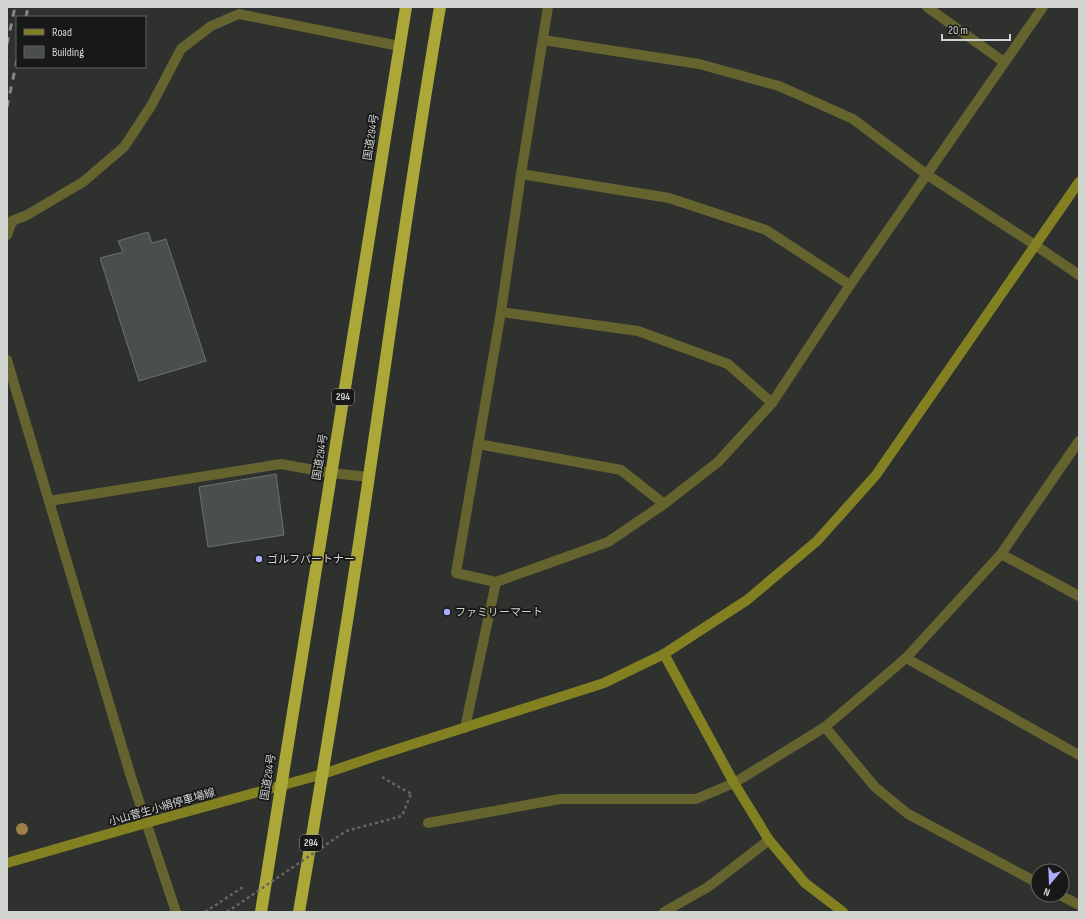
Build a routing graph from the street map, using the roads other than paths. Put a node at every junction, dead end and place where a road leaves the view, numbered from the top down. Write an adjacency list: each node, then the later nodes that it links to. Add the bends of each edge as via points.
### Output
1 (406, 7): 7 (highway, 国道294号 / 294)
2 (440, 7): 22 (highway, 294, via 421,116)
3 (548, 7): 6 (street)
4 (927, 7): 8 (street)
5 (1043, 7): 8 (street)
6 (543, 40): 9 (street); 10 (street, via 699,64 779,86 853,120)
7 (399, 46): 12 (street, via 239,14 211,26 181,49 151,106 124,148 83,182 12,221); 21 (highway, 国道294号 / 294)
8 (1004, 62): 10 (street)
9 (521, 174): 15 (street, via 669,198 766,230); 16 (street)
10 (926, 174): 13 (street); 15 (street)
11 (1079, 182): 13 (street, 小山菅生小絹停車場線)
12 (7, 235)
13 (1035, 245): 14 (street); 28 (street, 小山菅生小絹停車場線, via 876,474 817,541 747,600)
14 (1079, 275)
15 (850, 285): 18 (street)
16 (501, 312): 18 (street, via 638,331 728,364); 20 (street)
17 (7, 360): 23 (street)
18 (772, 403): 24 (street, via 718,462)
19 (1078, 443): 25 (street)
20 (478, 444): 24 (street, via 622,470); 26 (street, via 456,573)
21 (330, 473): 22 (street); 23 (street, via 281,464); 35 (highway, 国道294号 / 294)
22 (369, 477): 33 (highway, 294)
23 (49, 501): 36 (street)
24 (664, 504): 26 (street, via 608,542)
25 (1000, 554): 27 (street); 29 (street)
26 (496, 582): 31 (street)
27 (1079, 596)
28 (664, 654): 31 (street, 小山菅生小絹停車場線, via 604,683); 34 (street)
29 (906, 658): 30 (street); 32 (street)
30 (825, 727): 34 (street); 40 (street, via 875,787 908,814)
31 (465, 728): 33 (street, 小山菅生小絹停車場線)
32 (1079, 755)
33 (323, 774): 35 (street, 小山菅生小絹停車場線); 45 (highway, 294)
34 (734, 783): 37 (street, via 696,799 560,799); 38 (street)
35 (280, 786): 36 (street, 小山菅生小絹停車場線); 44 (highway, 国道294号 / 294)
36 (146, 823): 39 (street, 小山菅生小絹停車場線); 43 (street)
37 (428, 823)
38 (769, 840): 46 (street, via 708,887); 47 (street, via 804,883)
39 (7, 863)
40 (1030, 879)
41 (1070, 900): 42 (street)
42 (1079, 905)
43 (176, 912)
44 (261, 912)
45 (299, 912)
46 (664, 912)
47 (843, 912)

